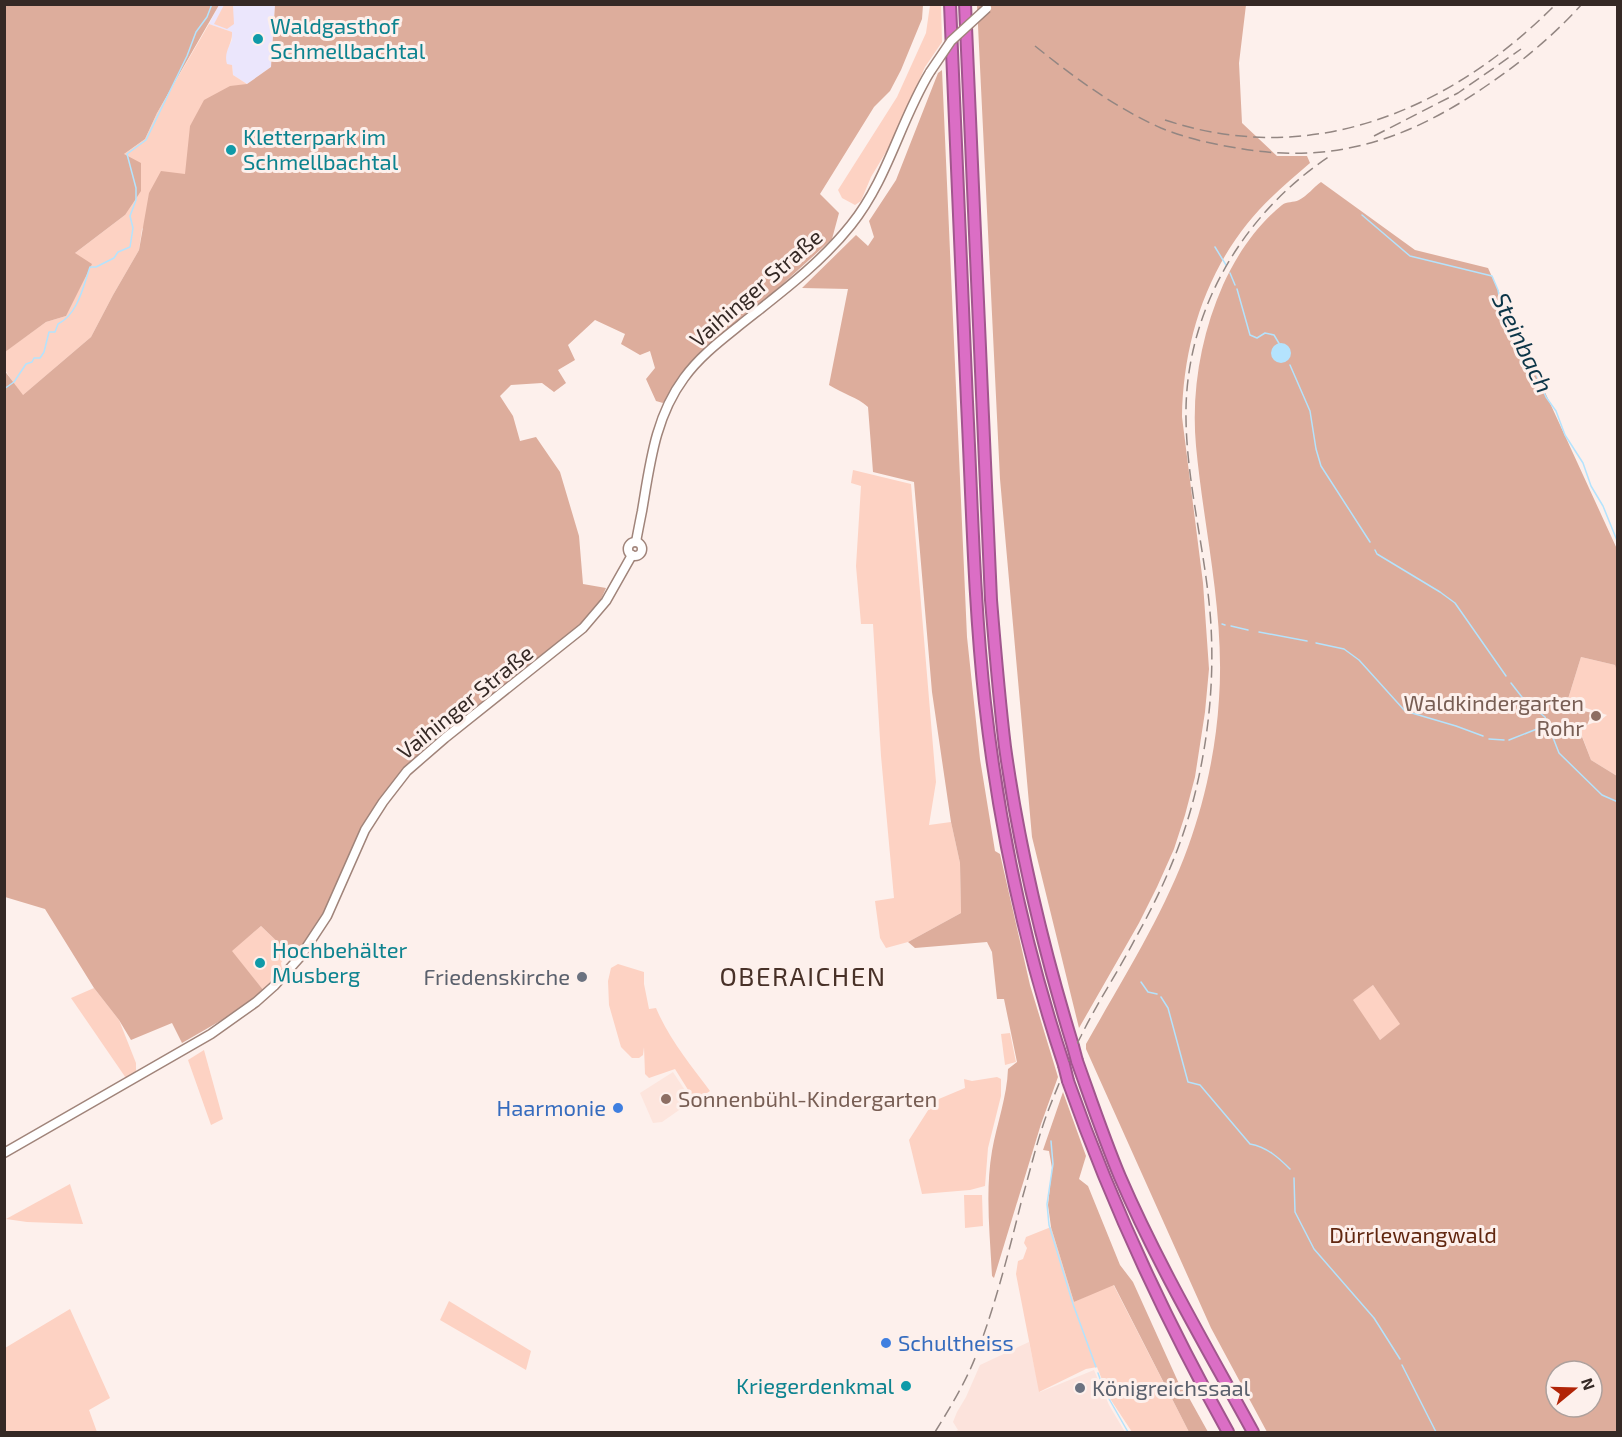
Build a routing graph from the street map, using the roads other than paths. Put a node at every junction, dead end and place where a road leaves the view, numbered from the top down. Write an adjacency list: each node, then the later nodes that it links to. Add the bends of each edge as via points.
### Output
1 (950, 4): 5 (highway, bridge, via 975,581 984,692 1012,870 1042,995 1086,1132 1163,1311)
2 (965, 4): 6 (highway, bridge, via 991,600 1005,747 1026,869 1077,1061 1108,1146 1168,1277)
3 (990, 6): 4 (main road, Vaihinger Straße, bridge, via 951,41 930,72 882,178 854,222 812,266 707,352 674,392 654,443 636,542 628,546 632,555 606,601 583,628 408,771 365,830 327,916 300,957 274,986 211,1034)
4 (4, 1153)
5 (1228, 1432)
6 (1253, 1432)

